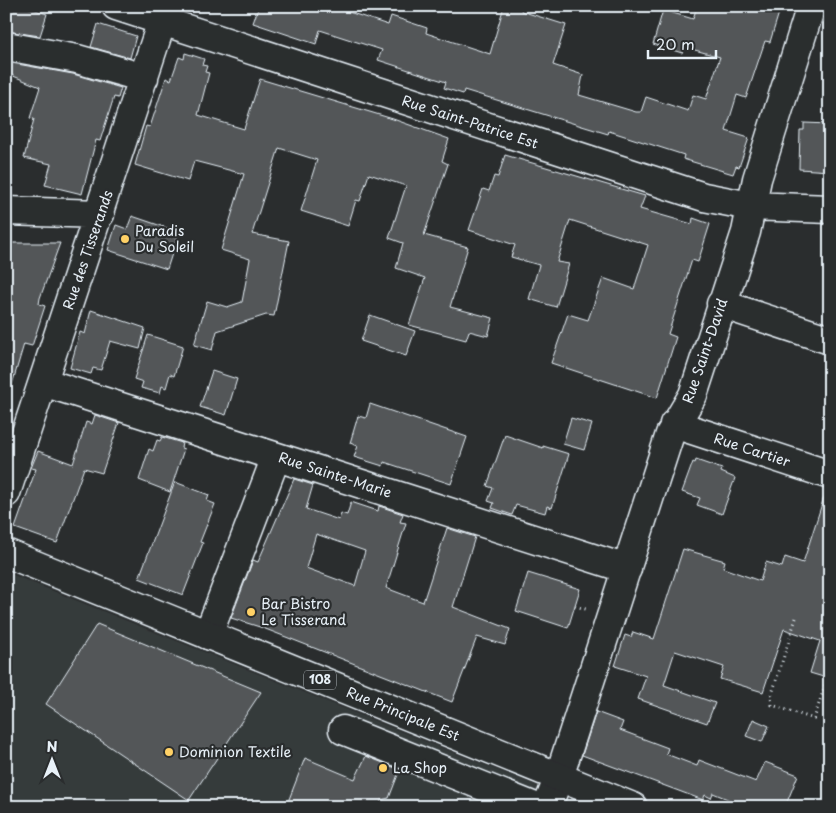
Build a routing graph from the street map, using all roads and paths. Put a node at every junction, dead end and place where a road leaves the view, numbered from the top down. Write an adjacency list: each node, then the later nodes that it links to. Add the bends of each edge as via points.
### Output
1 (116, 6): 3 (street, Rue Saint-Patrice Est)
2 (811, 6): 6 (street, Rue Saint-David)
3 (165, 14): 5 (street, Rue des Tisserands); 6 (street, Rue Saint-Patrice Est, via 704,197)
4 (6, 46): 5 (street, via 77,59)
5 (144, 78): 9 (street, Rue des Tisserands)
6 (750, 206): 7 (street, Rue Saint-Patrice Est); 10 (street, Rue Saint-David, via 746,232)
7 (830, 209)
8 (6, 211): 9 (street)
9 (100, 214): 12 (street, Rue des Tisserands)
10 (721, 304): 11 (street); 13 (street, Rue Saint-David, via 692,396)
11 (830, 340)
12 (43, 382): 14 (street, Rue Sainte-Marie); 16 (street, Rue des Tisserands)
13 (674, 424): 15 (street, Rue Cartier); 18 (street, Rue Saint-David)
14 (276, 457): 18 (street, Rue Sainte-Marie); 20 (street)
15 (830, 475)
16 (6, 493)
17 (6, 553): 20 (street, Rue Principale Est / 108)
18 (627, 569): 23 (street, Rue Saint-David)
19 (796, 618): 21 (path, via 771,697 772,705 814,719 826,682)
20 (208, 635): 23 (street, Rue Principale Est / 108)
21 (830, 683)
22 (343, 730): 24 (street)
23 (559, 776): 25 (street, Rue Saint-David); 26 (street, Rue Principale Est / 108)
24 (535, 807)
25 (547, 807)
26 (633, 807)

